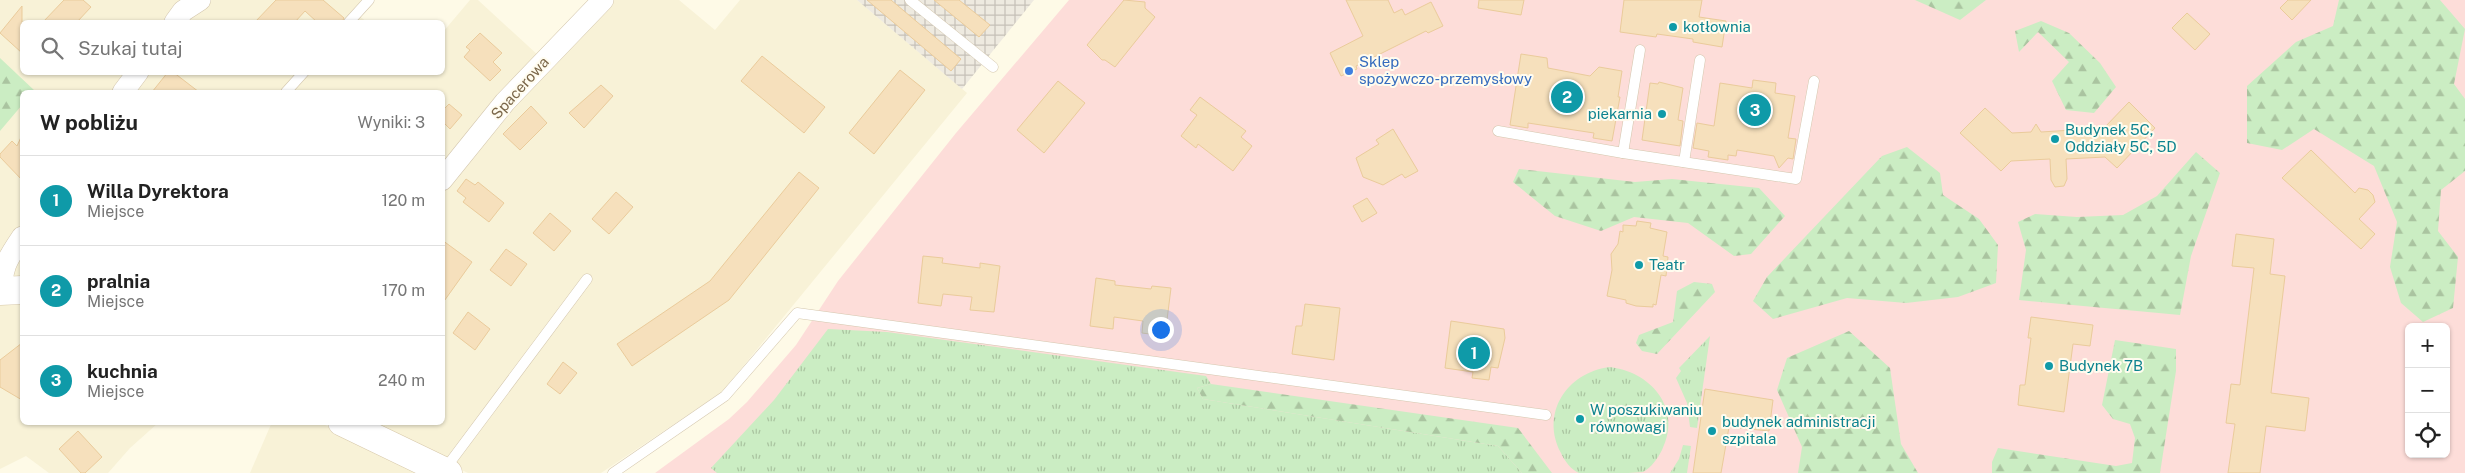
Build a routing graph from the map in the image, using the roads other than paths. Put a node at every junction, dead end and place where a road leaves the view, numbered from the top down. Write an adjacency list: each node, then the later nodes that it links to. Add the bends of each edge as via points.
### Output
1 (369, 0): 4 (lane)
2 (603, 0): 16 (street, Spacerowa, via 505,102)
3 (910, 0): 7 (lane)
4 (351, 20)
5 (1640, 50): 14 (lane)
6 (1700, 60): 15 (lane)
7 (993, 67)
8 (136, 75): 11 (street)
9 (301, 75): 12 (lane)
10 (1814, 81): 15 (lane, via 1796,178)
11 (124, 90)
12 (288, 90)
13 (1498, 131): 14 (lane)
14 (1623, 153): 15 (lane)
15 (1684, 162)
16 (445, 176)
17 (20, 240): 19 (street, via 3,267 1,276)
18 (587, 279): 22 (lane, via 451,461)
19 (8, 291)
20 (1546, 415): 23 (lane, via 797,313 725,396)
21 (348, 425): 22 (street)
22 (447, 472)
23 (613, 473)

